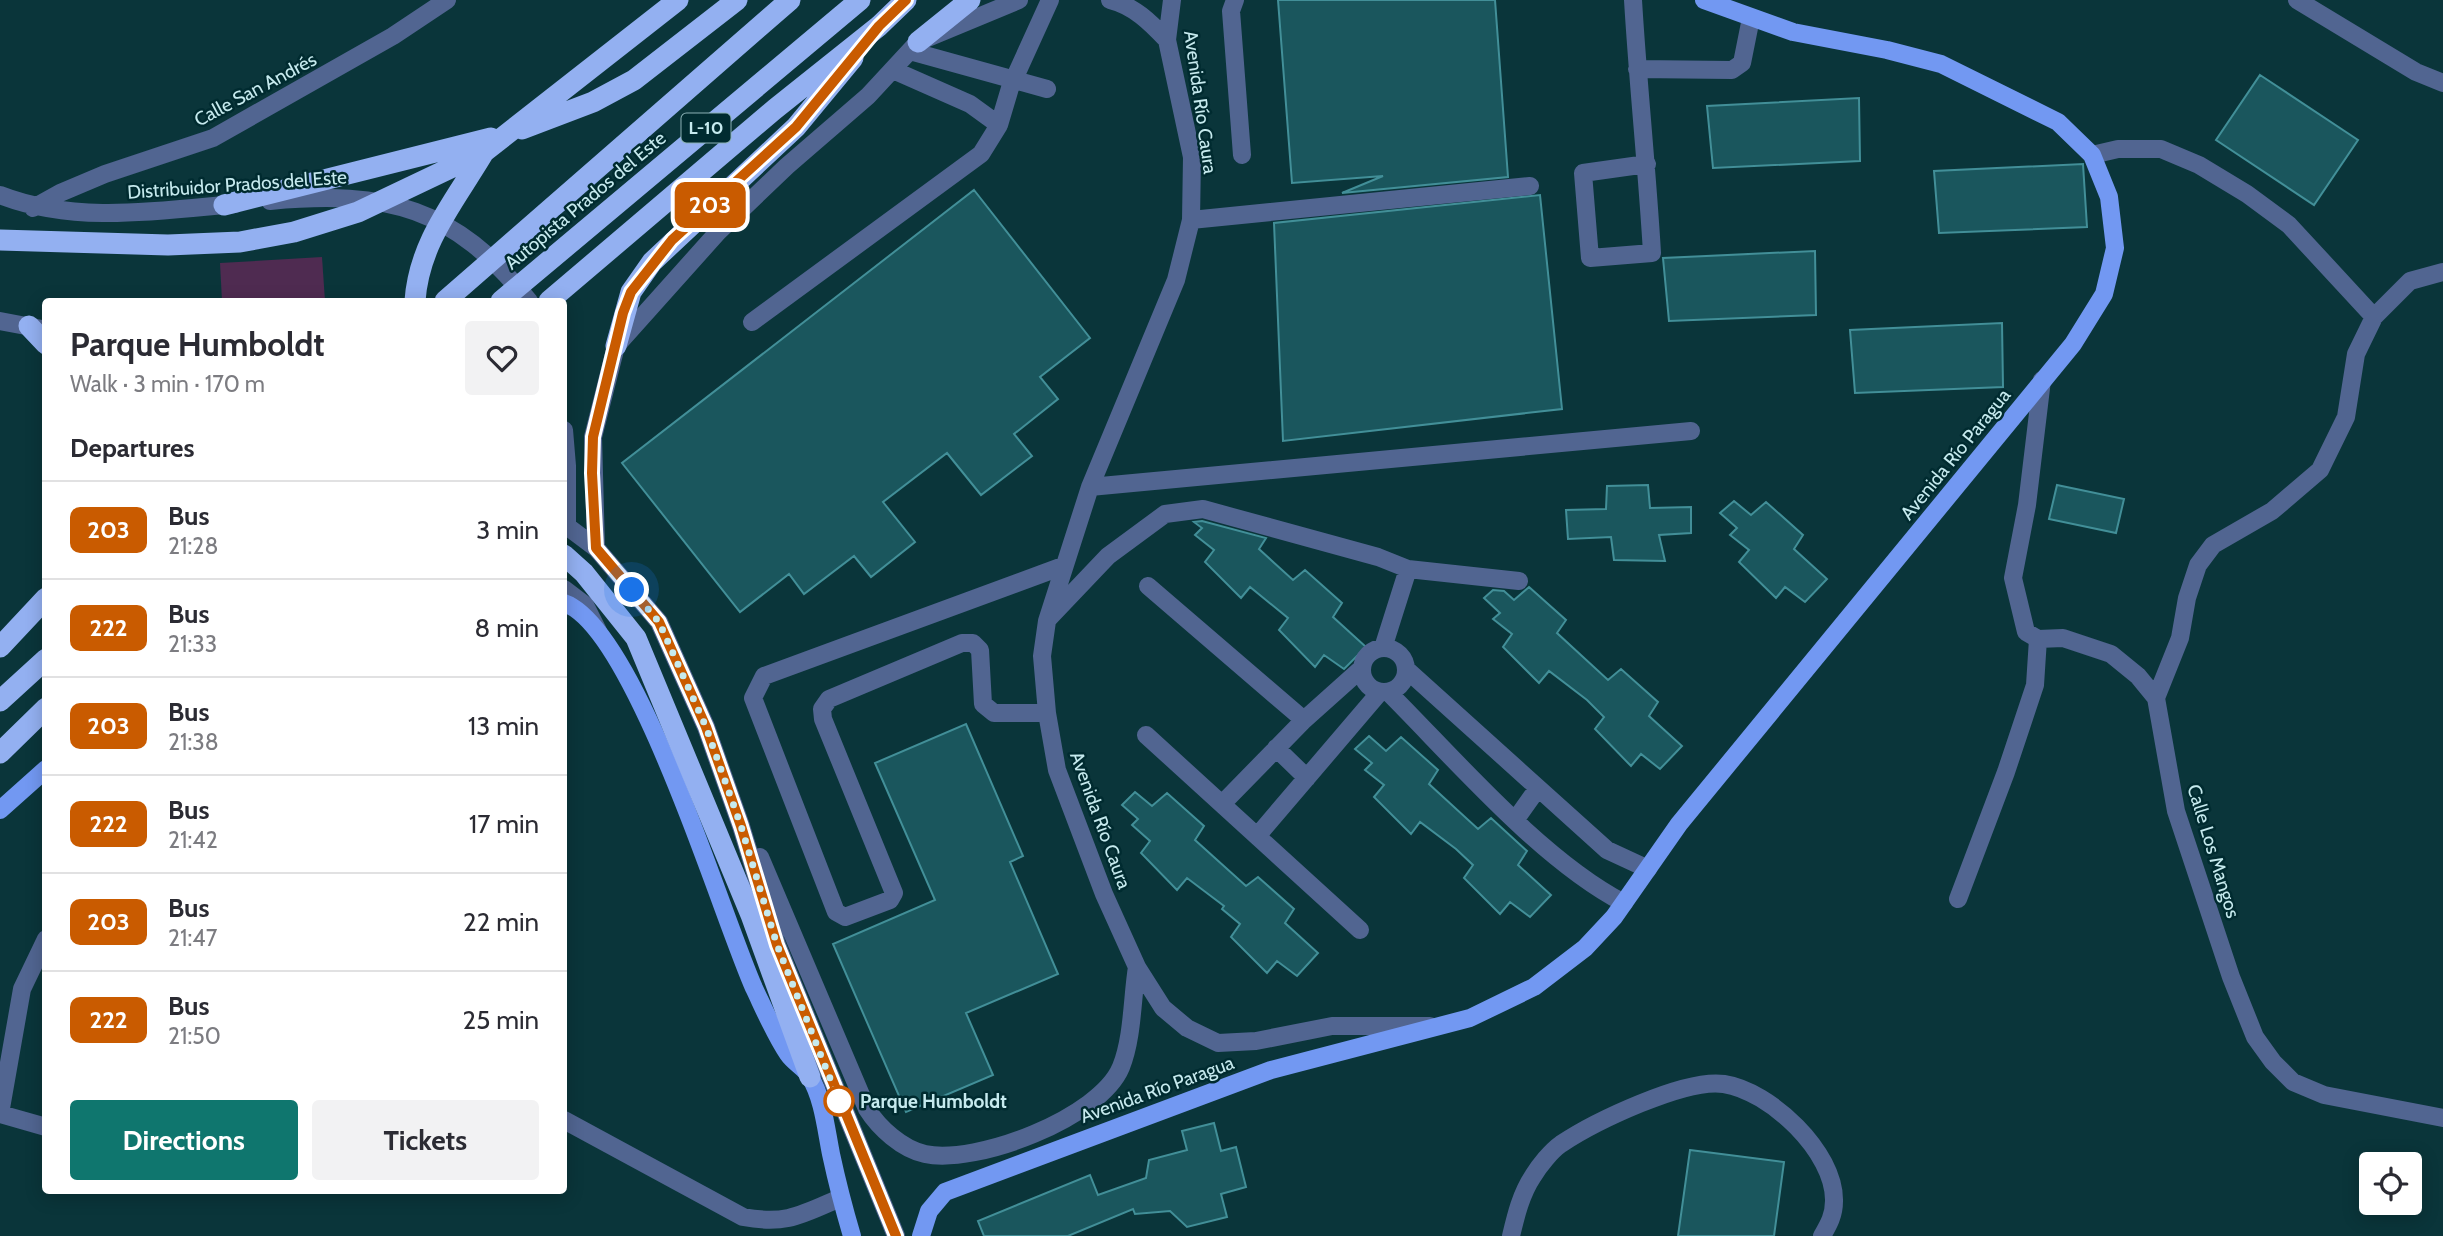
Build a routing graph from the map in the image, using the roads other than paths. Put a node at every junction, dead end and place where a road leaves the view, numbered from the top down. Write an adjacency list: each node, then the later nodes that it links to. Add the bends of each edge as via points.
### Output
1 (447, 0): 34 (street, Calle San Andrés, via 372,49 213,138 105,174)
2 (737, 0): 33 (highway, via 634,80 544,122)
3 (790, 0): 40 (highway, Autopista Prados del Este / L-10)
4 (860, 0): 41 (highway, Autopista Prados del Este / L-10)
5 (906, 0): 19 (highway)
6 (970, 0): 21 (highway)
7 (1020, 0): 21 (street)
8 (1050, 0): 26 (street, via 1010,88)
9 (1110, 0): 20 (street, via 1141,14)
10 (1172, 0): 20 (street, Avenida Río Caura)
11 (1235, 0): 28 (street, via 1231,11)
12 (1633, 0): 22 (street)
13 (1704, 0): 17 (main road, Avenida Río Paragua)
14 (2297, 0): 18 (street)
15 (2324, 0): 18 (street)
16 (673, 4): 27 (highway)
17 (1751, 18): 22 (street, via 1742,63 1732,70); 29 (main road, Avenida Río Paragua, via 1793,32 1941,64 2058,122)
18 (2335, 23): 24 (street)
19 (879, 26): 38 (highway); 47 (highway, via 796,127 652,262 631,292)
20 (1167, 40): 35 (street, Avenida Río Caura, via 1192,157)
21 (914, 47): 23 (street); 25 (street)
22 (1637, 69): 30 (street)
23 (893, 70): 26 (street, via 970,104); 47 (street, via 718,232)
24 (2443, 83)
25 (1047, 89)
26 (999, 125): 45 (street, via 981,154)
27 (484, 152): 36 (highway, via 358,212 256,240 168,245); 39 (highway, via 431,236)
28 (1242, 155)
29 (2092, 155): 43 (street, via 2119,149 2161,149 2199,165 2289,225); 48 (main road, Avenida Río Paragua, via 2109,197 2115,248 2104,294 2073,344)
30 (1647, 164): 30 (street, via 1583,173 1590,258 1652,253)
31 (1531, 186): 35 (street)
32 (0, 195): 34 (street, Distribuidor Prados del Este)
33 (224, 205): 34 (street, Distribuidor Prados del Este, via 142,214); 42 (street, Distribuidor Prados del Este, via 338,196 420,213 448,225 474,244)
34 (33, 208)
35 (1191, 220): 50 (street, Avenida Río Caura, via 1176,280)
36 (0, 240)
37 (2443, 272): 43 (street, via 2410,281)
38 (554, 296)
39 (416, 298)
40 (448, 298)
41 (504, 298)
42 (527, 298)
43 (2374, 317): 70 (street, via 2356,354 2346,417 2320,470 2272,510 2213,545 2198,565 2180,638)
44 (0, 321): 46 (street)
45 (752, 322)
46 (37, 328)
47 (616, 346): 52 (street, via 593,437)
48 (2042, 380): 62 (street, via 2013,578 2026,632); 86 (main road, Avenida Río Paragua)
49 (1691, 431): 50 (street)
50 (1090, 487): 54 (street, Avenida Río Caura)
51 (567, 526): 52 (street)
52 (596, 548): 84 (street, via 659,622 706,727)
53 (567, 558): 93 (highway, via 636,638 751,915)
54 (1063, 566): 61 (street, Avenida Río Caura); 73 (street, via 764,676 753,698 836,912 845,917 890,900 894,894 823,719 822,709 829,699 962,643 972,643 979,650 987,710)
55 (1408, 569): 56 (street); 61 (street, via 1203,509 1182,510 1165,514 1108,556); 65 (street)
56 (1519, 582)
57 (1148, 586): 74 (street)
58 (567, 591): 63 (street, via 585,605)
59 (42, 602): 64 (highway)
60 (567, 604): 63 (main road, via 577,608)
61 (1047, 621): 73 (street, Avenida Río Caura, via 1042,656)
62 (2038, 639): 70 (street, via 2063,638 2111,654); 87 (street, via 2035,685)
63 (605, 645): 93 (main road, via 652,726 754,988 788,1055)
64 (0, 647)
65 (1383, 648): 67 (street, via 1365,658); 68 (street, via 1402,658)
66 (42, 663): 71 (highway)
67 (1361, 669): 69 (street, via 1370,688); 74 (street)
68 (1406, 669): 69 (street, via 1404,679); 80 (street)
69 (1384, 692): 79 (street); 83 (street)
70 (2156, 698): 95 (street, Calle Los Mangos, via 2176,811 2255,1037 2293,1082 2324,1095)
71 (0, 701)
72 (42, 712): 77 (highway)
73 (1047, 713): 91 (street, Avenida Río Caura, via 1058,770)
74 (1304, 720): 76 (street)
75 (1146, 735): 81 (street)
76 (1276, 748): 79 (street); 81 (street)
77 (0, 753)
78 (42, 773): 82 (main road)
79 (1307, 778): 85 (street)
80 (1538, 788): 83 (street); 86 (street, via 1607,850)
81 (1222, 804): 85 (street)
82 (0, 810)
83 (1516, 819): 88 (street, via 1593,887)
84 (741, 826): 91 (street, via 755,844 867,1109 878,1126 922,1154 977,1154 1088,1107 1121,1068); 100 (street, via 777,945)
85 (1258, 835): 89 (street)
86 (1647, 869): 88 (main road, Avenida Río Paragua)
87 (1958, 900)
88 (1624, 903): 92 (main road, Avenida Río Paragua, via 1585,948 1534,987 1494,1009)
89 (1360, 930)
90 (42, 950): 94 (street, via 22,989)
91 (1137, 967): 92 (street, Avenida Río Paragua, via 1163,1008 1187,1028 1218,1043 1256,1041 1332,1026)
92 (1438, 1027): 101 (main road, Avenida Río Paragua, via 1271,1070 945,1192 929,1212)
93 (810, 1077): 98 (main road, via 823,1113)
94 (0, 1114): 97 (street)
95 (2443, 1118)
96 (567, 1122): 98 (street, via 743,1217 772,1222)
97 (42, 1126)
98 (841, 1198): 99 (main road)
99 (852, 1236)
100 (896, 1236)
101 (922, 1236)
102 (1511, 1236): 103 (street, via 1533,1176 1559,1145 1672,1091 1722,1084 1749,1090 1791,1122 1821,1156 1834,1199 1832,1219)
103 (1822, 1236)

